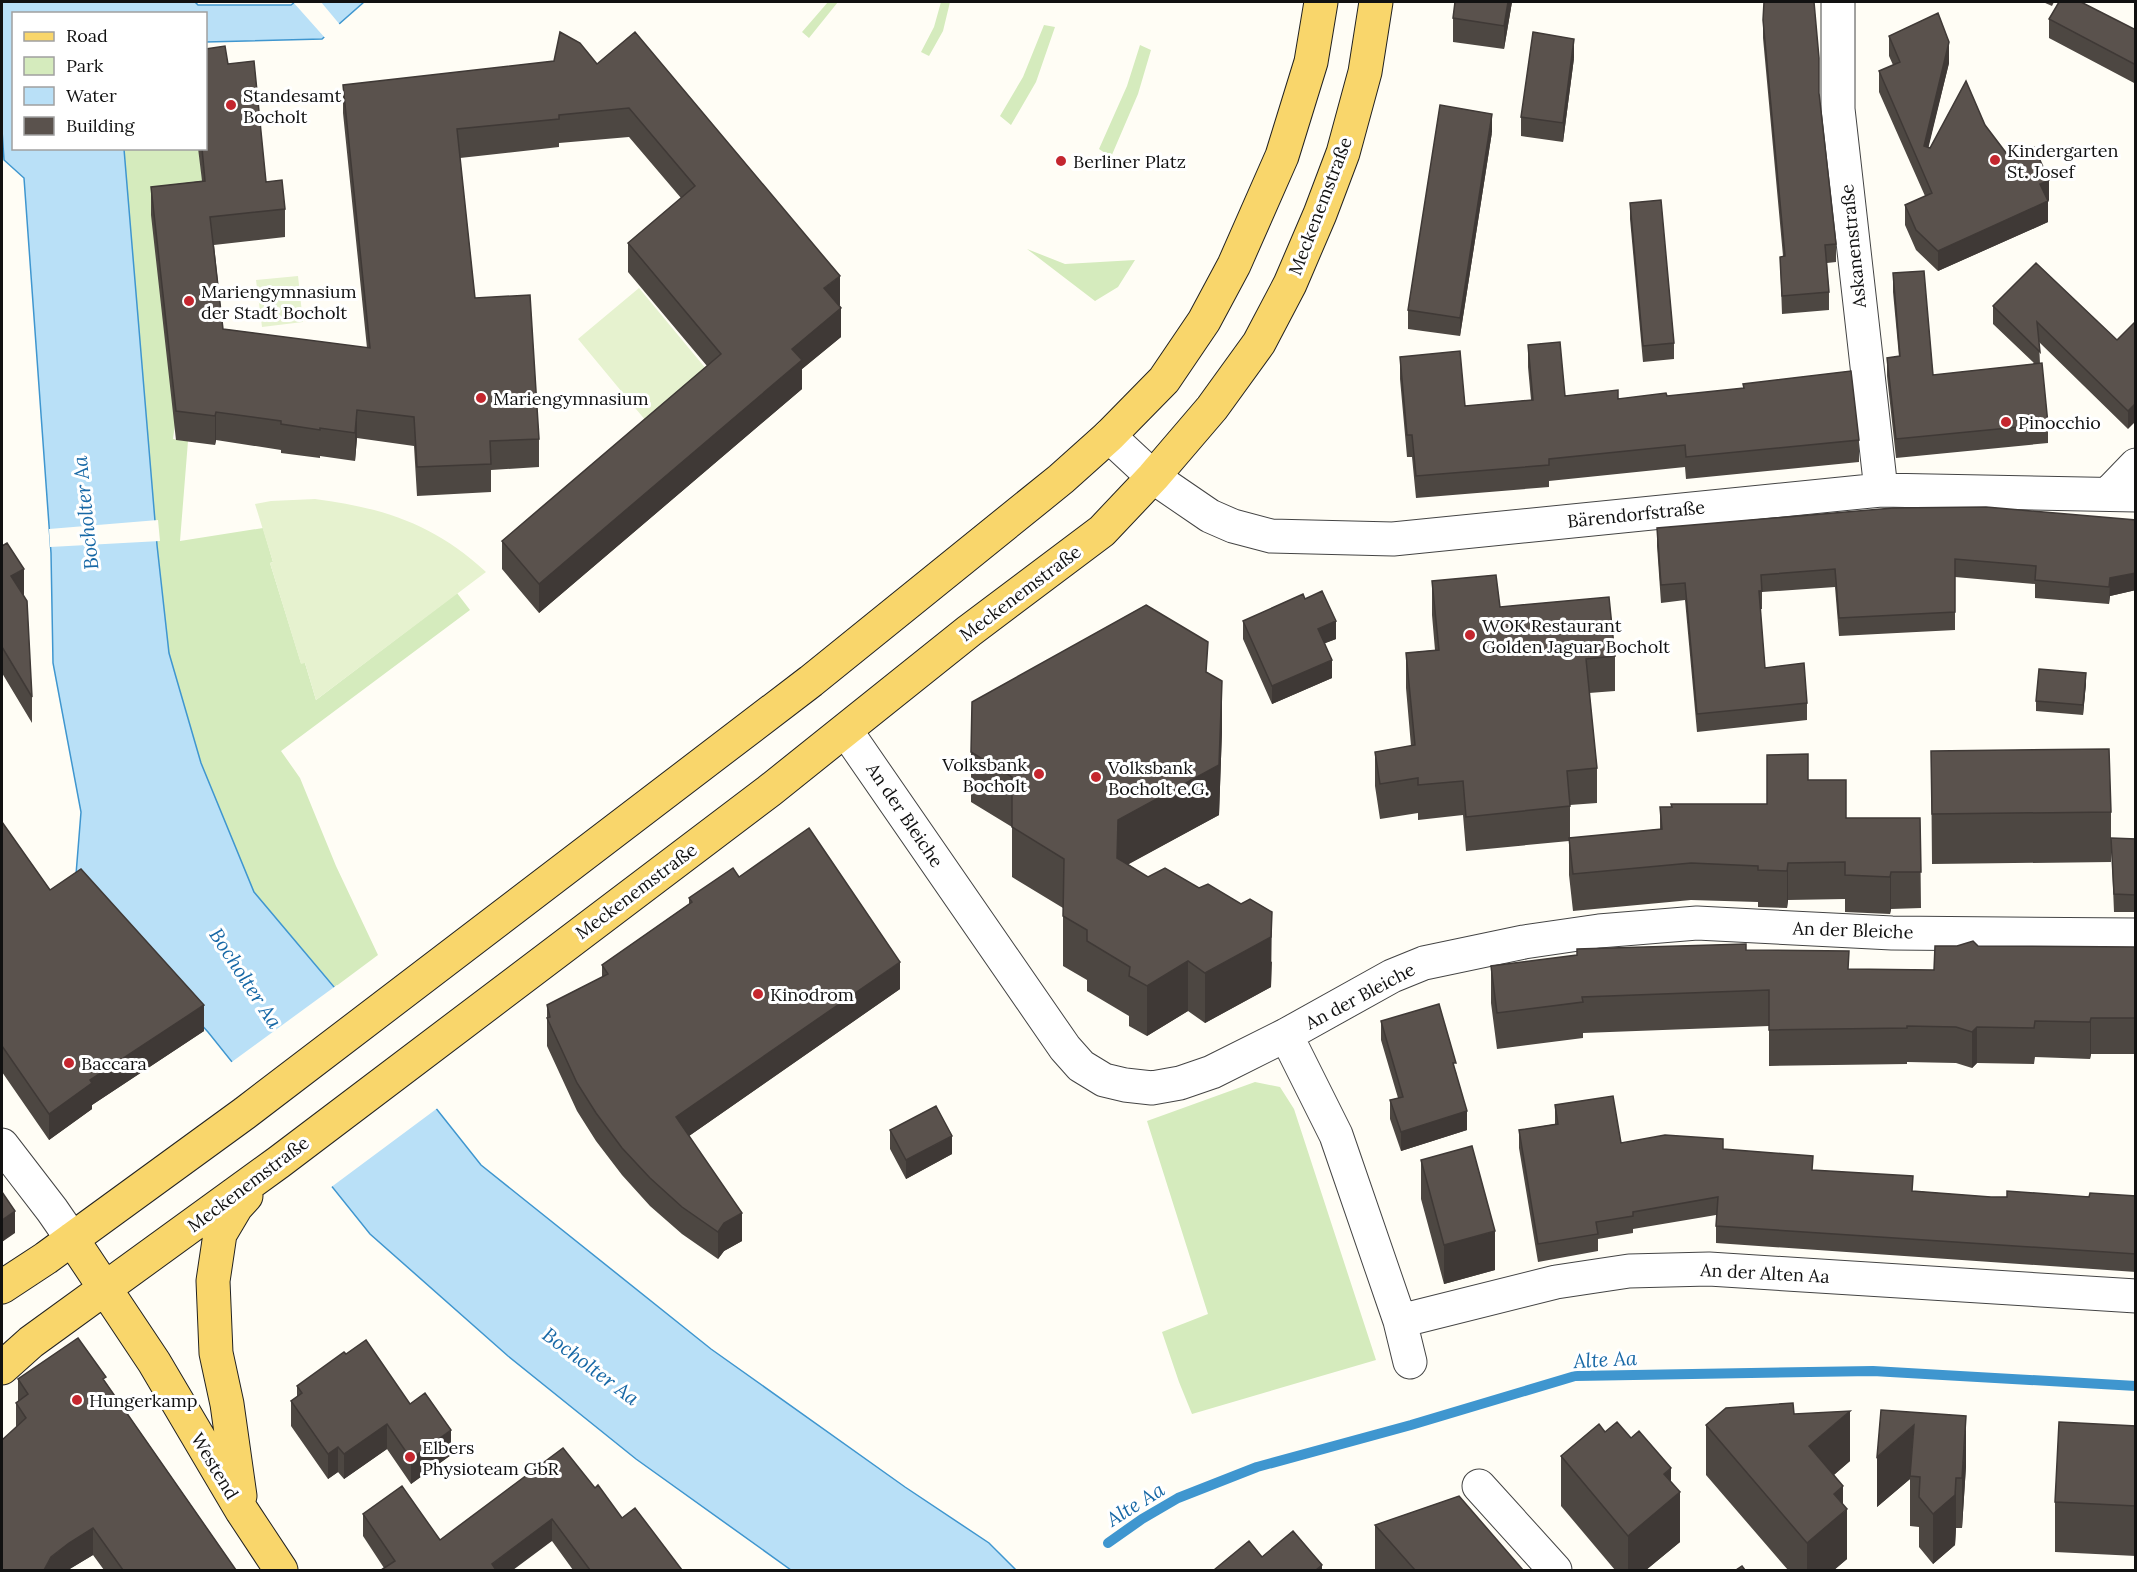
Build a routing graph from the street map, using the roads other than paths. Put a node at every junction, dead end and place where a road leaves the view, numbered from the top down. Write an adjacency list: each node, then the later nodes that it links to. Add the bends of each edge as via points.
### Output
1 (1321, 2): 4 (main road, via 1311,62 1282,156 1234,265 1204,321 1164,380)
2 (1376, 2): 6 (main road, Meckenemstraße, via 1365,72 1343,153 1290,284 1259,343 1212,408)
3 (1838, 2): 7 (street, Askanenstraße, via 1838,109)
4 (1109, 436): 6 (street); 14 (main road, via 819,675 245,1113)
5 (2136, 465): 8 (street)
6 (1153, 477): 7 (street, Bärendorfstraße, via 1210,516 1271,536 1393,539); 9 (main road, Meckenemstraße, via 1102,531 969,631)
7 (1881, 490): 8 (street, Bärendorfstraße)
8 (2122, 494)
9 (846, 731): 11 (street, An der Bleiche, via 1081,1066 1104,1080 1152,1088 1212,1072); 13 (main road, Meckenemstraße)
10 (2136, 935): 11 (street, An der Bleiche, via 1892,933 1697,923 1599,931 1424,963 1392,976)
11 (1286, 1035): 18 (street, via 1336,1135)
12 (2, 1145): 14 (street)
13 (279, 1162): 16 (main road, Meckenemstraße); 22 (main road, via 236,1207 220,1234 213,1281 216,1353)
14 (72, 1239): 15 (main road); 16 (main road, Westend)
15 (2, 1287)
16 (105, 1288): 20 (main road, Meckenemstraße); 22 (main road, Westend, via 154,1362)
17 (2136, 1296): 18 (street, An der Alten Aa, via 1709,1269 1640,1271 1556,1282)
18 (1400, 1321): 19 (street)
19 (1410, 1362)
20 (2, 1368)
21 (1479, 1486): 24 (street)
22 (242, 1511): 23 (main road, Westend)
23 (281, 1570)
24 (1555, 1570)

